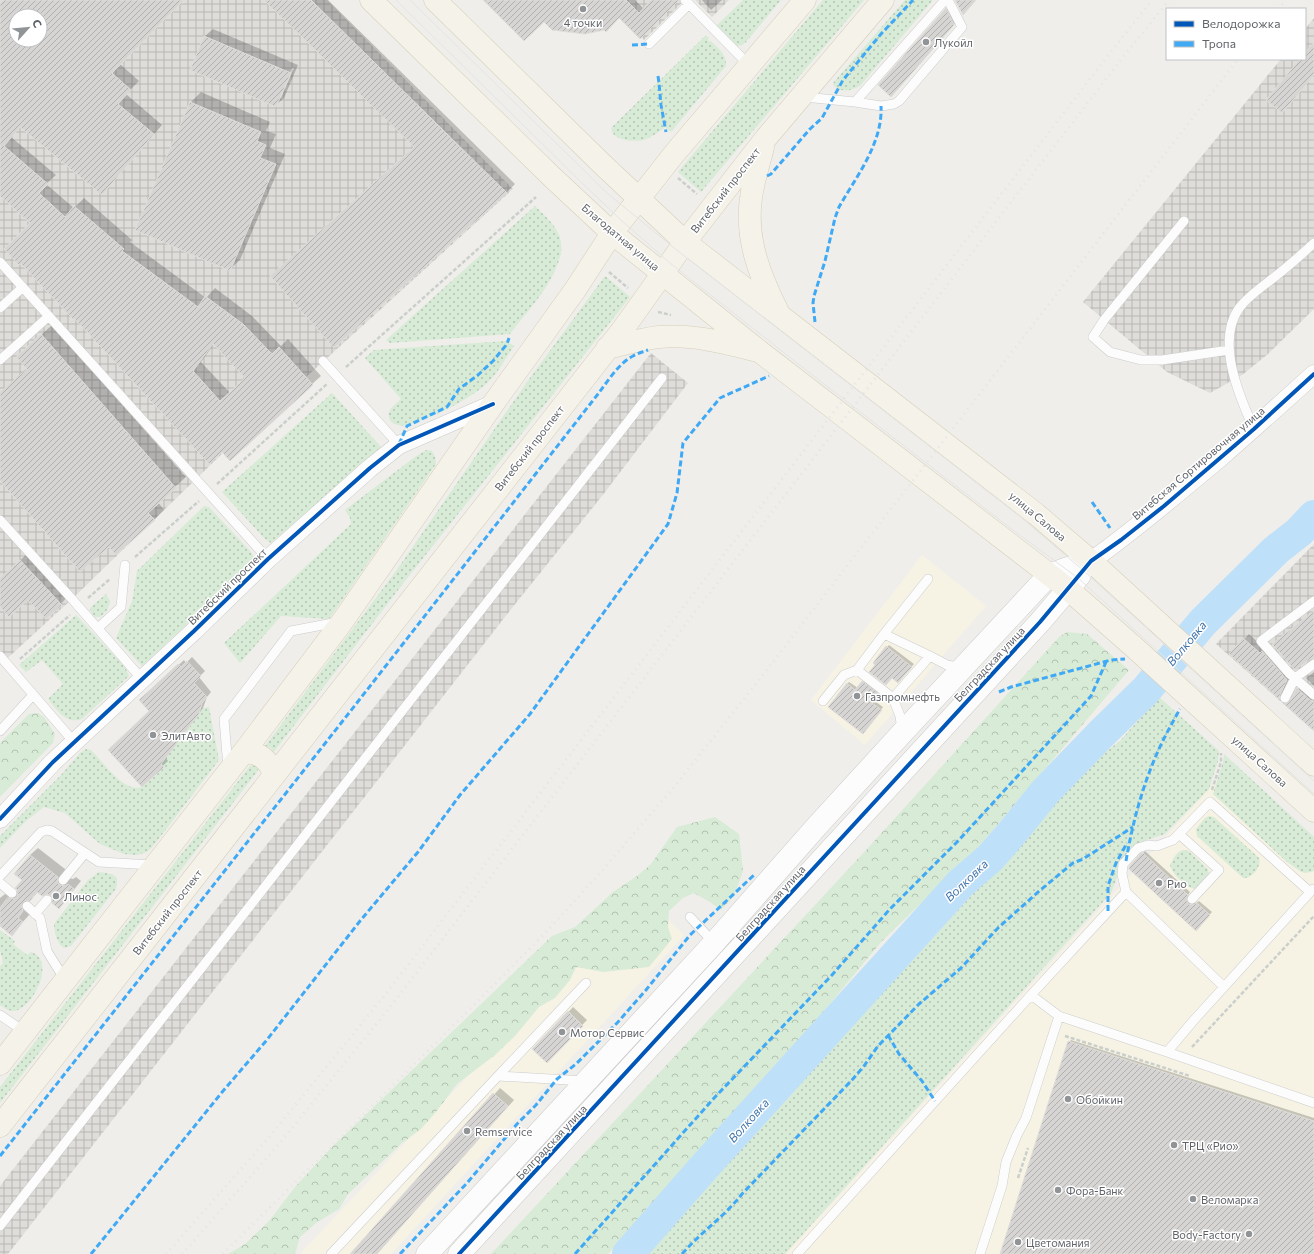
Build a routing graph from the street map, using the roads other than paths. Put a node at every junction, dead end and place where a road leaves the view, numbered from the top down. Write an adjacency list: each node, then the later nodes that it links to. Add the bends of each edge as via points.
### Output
1 (371, 0): 15 (main road, Благодатная улица)
2 (434, 0): 13 (main road)
3 (805, 0): 9 (main road)
4 (883, 0): 10 (main road, Витебский проспект)
5 (945, 0): 11 (lane)
6 (948, 0): 11 (lane, via 962,28 899,101 881,106)
7 (687, 2): 8 (lane); 9 (lane)
8 (649, 44)
9 (749, 65): 13 (main road)
10 (800, 97): 11 (lane); 12 (main road, Витебский проспект)
11 (855, 102)
12 (766, 138): 16 (main road, Витебский проспект); 22 (main road, via 751,198 750,237 761,276)
13 (639, 199): 15 (main road); 16 (main road)
14 (1184, 221): 25 (lane, via 1093,337 1110,352 1141,360 1177,358)
15 (612, 233): 19 (main road, Благодатная улица); 31 (main road, via 575,290)
16 (685, 242): 19 (main road, Витебский проспект); 22 (main road)
17 (1314, 243): 25 (lane, via 1240,308 1230,332)
18 (0, 262): 20 (lane)
19 (664, 273): 24 (main road, Витебский проспект); 26 (main road, Благодатная улица)
20 (23, 287): 21 (lane); 23 (lane)
21 (0, 308)
22 (779, 315): 36 (main road, улица Салова, via 1036,514)
23 (49, 316): 27 (lane); 35 (lane)
24 (607, 348): 26 (main road, via 637,340 671,337 709,340); 63 (main road, Витебский проспект)
25 (1229, 350): 32 (lane, via 1233,373)
26 (759, 351): 38 (main road, Благодатная улица)
27 (0, 360)
28 (324, 361): 33 (lane)
29 (1314, 374): 32 (street, Витебская Сортировочная улица)
30 (662, 378): 94 (lane)
31 (493, 404): 33 (street, Витебский проспект); 42 (main road)
32 (1254, 429): 36 (street, Витебская Сортировочная улица, via 1164,506)
33 (399, 446): 35 (street, Витебский проспект, via 370,468)
34 (0, 520): 43 (lane)
35 (268, 559): 50 (street, Витебский проспект)
36 (1090, 561): 38 (street, Белградская улица); 40 (street, Белградская улица); 61 (main road, улица Салова)
37 (125, 565): 43 (lane, via 121,608)
38 (1049, 575): 40 (main road); 48 (street, Белградская улица)
39 (928, 579): 44 (lane)
40 (1068, 590): 64 (main road, улица Салова, via 1188,695); 97 (street, Белградская улица)
41 (1314, 601): 51 (lane, via 1261,641)
42 (342, 622): 60 (main road); 62 (lane, via 291,631 224,719)
43 (98, 628): 50 (lane)
44 (884, 634): 46 (lane); 49 (lane)
45 (0, 656): 52 (lane)
46 (930, 656): 48 (lane, via 947,665); 54 (lane)
47 (1314, 664): 51 (lane)
48 (963, 668): 58 (street, Белградская улица)
49 (857, 670): 54 (lane); 56 (lane, via 844,675)
50 (141, 678): 59 (street, Витебский проспект)
51 (1295, 678): 53 (lane); 55 (lane)
52 (33, 695): 57 (lane); 59 (lane)
53 (1314, 695)
54 (893, 698): 58 (lane)
55 (1285, 698)
56 (823, 701)
57 (0, 731)
58 (903, 732): 80 (street, Белградская улица)
59 (74, 742): 65 (street, Витебский проспект)
60 (243, 753): 62 (main road); 63 (main road, via 249,752 264,758)
61 (1314, 765)
62 (229, 770): 68 (main road)
63 (274, 775): 93 (main road, Витебский проспект)
64 (1314, 811)
65 (0, 819)
66 (1179, 834): 72 (lane, via 1210,802); 73 (lane, via 1173,840 1157,846 1138,848 1123,864 1122,874); 75 (lane, via 1219,870)
67 (85, 853): 68 (lane, via 99,862); 69 (lane, via 47,830 41,832); 70 (lane)
68 (155, 866): 81 (main road)
69 (0, 876)
70 (63, 880)
71 (0, 883): 74 (lane)
72 (1312, 890): 83 (lane)
73 (1126, 892): 83 (lane); 84 (lane)
74 (12, 893)
75 (1192, 899)
76 (47, 900): 78 (lane)
77 (27, 906): 78 (lane)
78 (35, 914): 81 (lane, via 40,918 47,951)
79 (690, 917): 80 (lane)
80 (714, 943): 91 (street, Белградская улица)
81 (65, 980): 87 (main road)
82 (586, 983): 90 (lane)
83 (1224, 987): 88 (lane)
84 (1031, 995): 86 (lane); 98 (lane)
85 (0, 1015): 87 (lane)
86 (1059, 1016): 88 (lane); 99 (lane, via 1026,1118 1006,1162 1002,1186)
87 (25, 1032): 89 (main road)
88 (1167, 1052): 92 (lane)
89 (0, 1064)
90 (498, 1076): 91 (lane); 95 (lane)
91 (586, 1082): 96 (street, Белградская улица)
92 (1314, 1103)
93 (0, 1126)
94 (0, 1226)
95 (331, 1254)
96 (427, 1254)
97 (459, 1254)
98 (798, 1254)
99 (980, 1254)

